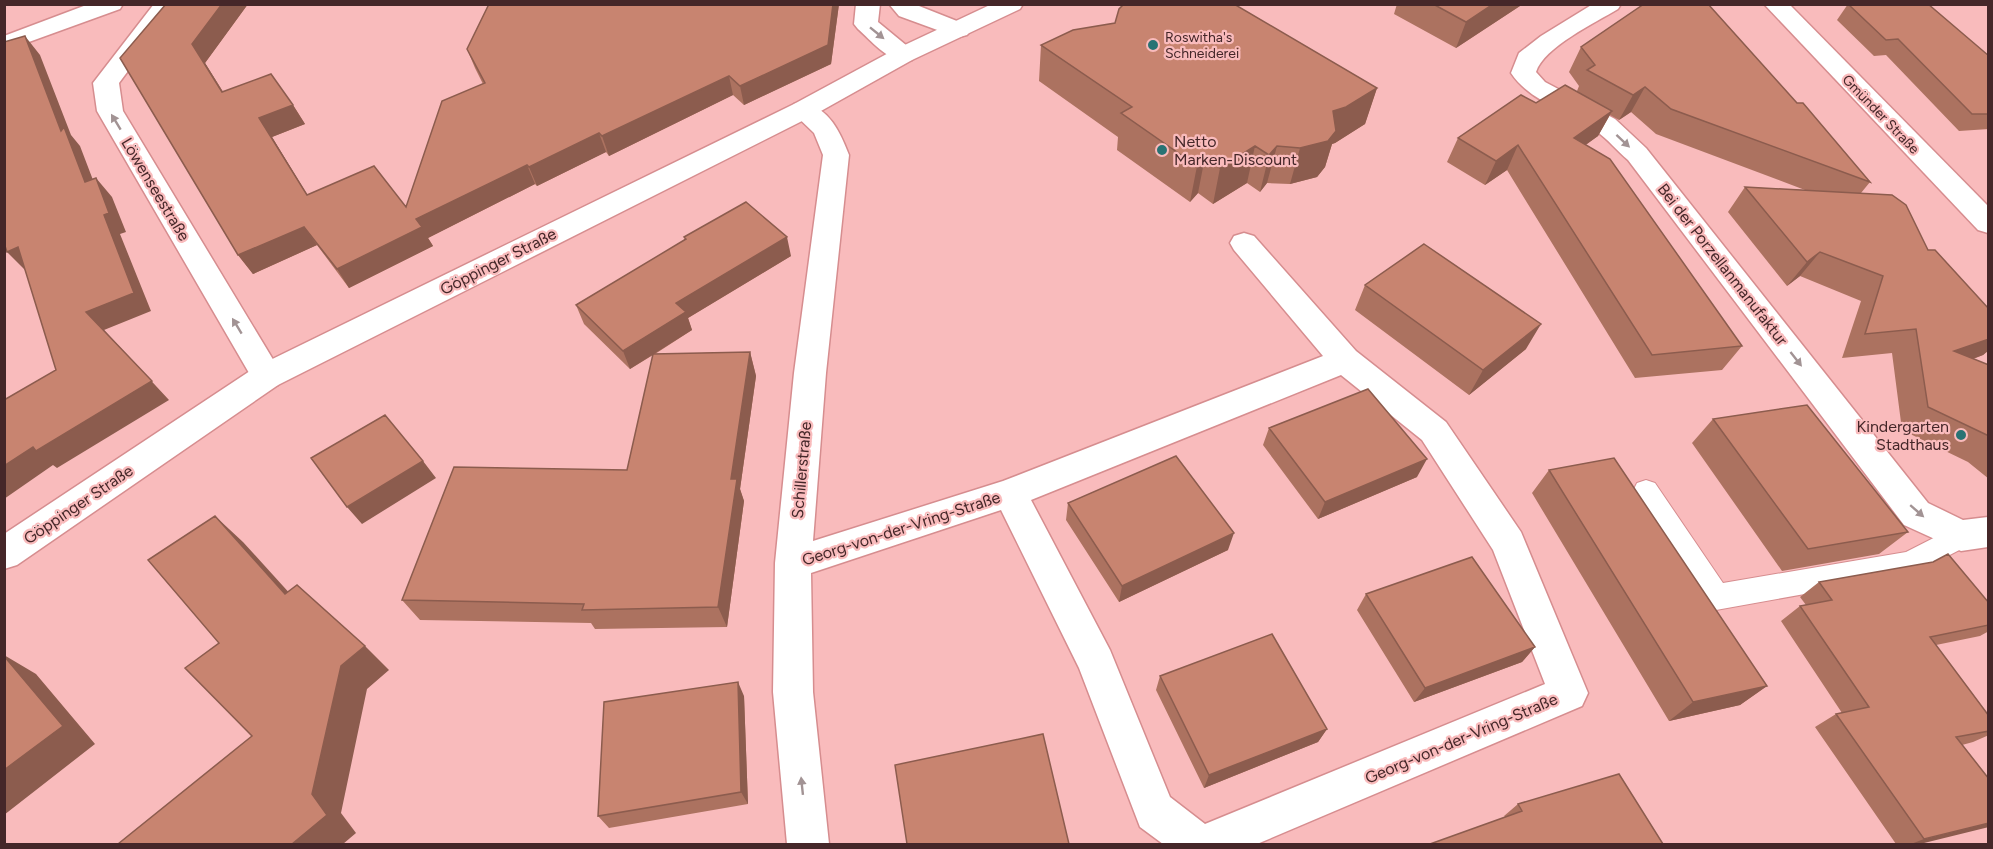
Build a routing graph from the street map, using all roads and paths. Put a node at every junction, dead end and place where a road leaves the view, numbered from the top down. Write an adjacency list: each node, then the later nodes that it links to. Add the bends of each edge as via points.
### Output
1 (112, 4): 9 (street)
2 (167, 4): 15 (street, Löwenseestraße, one-way to 2, via 110,111 106,83)
3 (868, 4): 10 (street, one-way to 10, via 866,24)
4 (900, 4): 8 (street, via 907,11)
5 (1012, 4): 8 (street, Göppinger Straße)
6 (1610, 4): 18 (street, Bei der Porzellanmanufaktur, one-way to 18, via 1528,58 1523,73 1536,87 1606,125 1637,154 1916,513)
7 (1774, 4): 12 (street, Gmünder Straße)
8 (959, 30): 10 (street, Göppinger Straße)
9 (11, 37)
10 (903, 55): 11 (street, Göppinger Straße)
11 (803, 110): 15 (street, Göppinger Straße); 20 (street, Schillerstraße, via 826,129 836,155 810,373)
12 (1989, 223)
13 (1244, 243): 14 (street, Georg-von-der-Vring-Straße)
14 (1345, 360): 17 (street, Georg-von-der-Vring-Straße); 23 (street, Georg-von-der-Vring-Straße, via 1434,431 1509,543 1568,693)
15 (267, 376): 19 (street, Göppinger Straße)
16 (1646, 491): 18 (lane, via 1716,597 1911,563)
17 (1010, 493): 20 (street, Georg-von-der-Vring-Straße); 22 (street, Georg-von-der-Vring-Straße, via 1096,663 1155,812)
18 (1975, 534)
19 (4, 554)
20 (793, 563): 21 (street, Schillerstraße, one-way to 20, via 793,692)
21 (808, 844)
22 (1197, 844)
23 (1208, 844)

